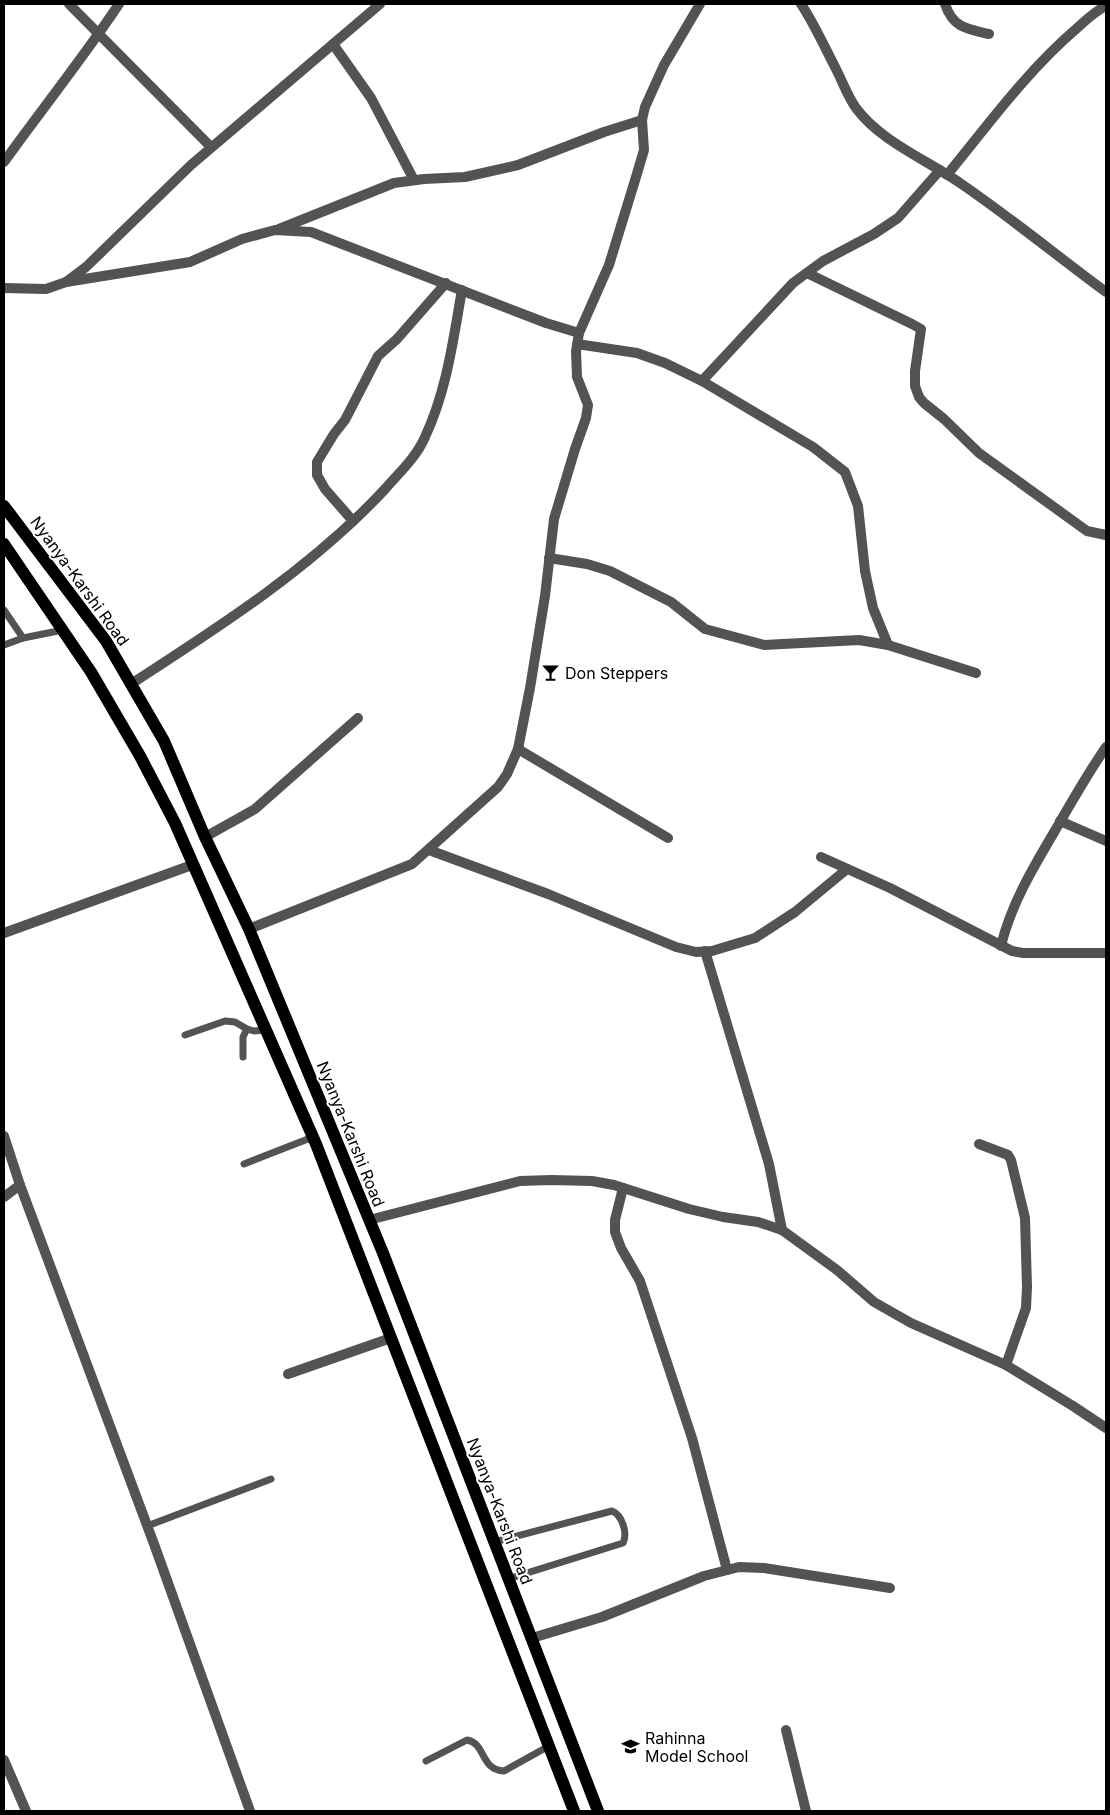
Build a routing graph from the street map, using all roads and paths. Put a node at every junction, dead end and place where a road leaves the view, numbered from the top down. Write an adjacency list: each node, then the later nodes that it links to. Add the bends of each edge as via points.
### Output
1 (69, 4): 8 (street)
2 (119, 4): 8 (street)
3 (380, 4): 10 (street)
4 (700, 4): 11 (street, via 664,65)
5 (801, 4): 14 (street, via 856,108 877,130)
6 (945, 4): 9 (street, via 954,21)
7 (1106, 6): 14 (street, via 1060,42)
8 (99, 34): 12 (street); 13 (street)
9 (989, 34)
10 (333, 44): 12 (street); 15 (street, via 371,98)
11 (642, 120): 15 (street, via 518,165 465,178); 23 (street, via 644,150 636,177 609,265)
12 (211, 147): 18 (street, via 86,267)
13 (4, 162)
14 (943, 172): 17 (street, via 898,218); 22 (street, via 1016,222)
15 (414, 180): 16 (street, via 394,183)
16 (275, 230): 18 (street, via 242,239 190,262); 19 (street, via 311,232)
17 (807, 273): 25 (street, via 793,283); 28 (street, via 921,329 914,371 915,386 924,403 986,459 1087,531)
18 (66, 282): 20 (street, via 46,289)
19 (446, 284): 21 (street); 27 (street, via 378,356 346,420 317,462 317,475)
20 (4, 288)
21 (462, 290): 23 (street); 27 (street, via 445,385 425,438 396,477)
22 (1106, 292)
23 (578, 333): 24 (street)
24 (577, 344): 25 (street, via 636,353); 30 (street, via 577,377 588,405 554,519)
25 (702, 381): 35 (street, via 813,447 845,472 858,506 865,571 873,608)
26 (4, 506): 37 (main road, Nyanya-Karshi Road, via 106,640)
27 (353, 521): 37 (street, via 271,588)
28 (1106, 535)
29 (5, 549): 32 (main road)
30 (550, 558): 35 (street, via 610,571 671,602 705,628 764,644 859,640); 40 (street)
31 (4, 610): 33 (lane)
32 (63, 630): 33 (lane); 47 (main road, via 140,756 175,823)
33 (22, 638): 34 (lane)
34 (4, 645)
35 (888, 645): 36 (street)
36 (976, 673)
37 (131, 684): 42 (main road, Nyanya-Karshi Road, via 164,742)
38 (358, 718): 42 (street, via 255,809)
39 (1106, 747): 41 (street)
40 (518, 749): 43 (street); 45 (street, via 498,787)
41 (1060, 821): 44 (street); 51 (street, via 1018,899)
42 (205, 838): 49 (main road, Nyanya-Karshi Road)
43 (668, 838)
44 (1106, 841)
45 (429, 850): 49 (street, via 412,864); 52 (street, via 548,894 676,947)
46 (821, 857): 48 (street)
47 (192, 865): 50 (street); 55 (main road)
48 (847, 869): 51 (street); 52 (street, via 795,912 755,938)
49 (249, 929): 58 (main road, Nyanya-Karshi Road)
50 (4, 933)
51 (1001, 946): 53 (street, via 1023,953)
52 (705, 951): 67 (street, via 769,1164)
53 (1106, 953)
54 (247, 1029): 55 (lane); 56 (lane, via 225,1021); 57 (lane, via 242,1037)
55 (265, 1030): 59 (main road)
56 (185, 1035)
57 (243, 1056)
58 (327, 1118): 59 (main road); 66 (main road, Nyanya-Karshi Road)
59 (311, 1132): 62 (lane); 68 (main road)
60 (4, 1136): 63 (street)
61 (979, 1144): 69 (street, via 1008,1155 1025,1218 1026,1308)
62 (244, 1164)
63 (20, 1185): 65 (street); 73 (street)
64 (623, 1188): 66 (street, via 592,1181 520,1181); 67 (street, via 689,1209 758,1222); 75 (street, via 615,1220 616,1232 621,1248 640,1281 689,1428)
65 (4, 1197)
66 (369, 1220): 74 (main road, Nyanya-Karshi Road)
67 (782, 1230): 69 (street, via 874,1302 911,1323)
68 (391, 1338): 70 (street); 80 (main road)
69 (1006, 1365): 71 (street)
70 (288, 1374)
71 (1106, 1428)
72 (272, 1479): 73 (lane)
73 (148, 1526): 84 (street)
74 (494, 1542): 76 (main road, Nyanya-Karshi Road); 76 (lane, via 612,1511 620,1517 625,1538 623,1543)
75 (727, 1570): 77 (street, via 764,1568); 78 (street, via 602,1617)
76 (508, 1579): 78 (main road, Nyanya-Karshi Road)
77 (890, 1588)
78 (532, 1638): 86 (main road, Nyanya-Karshi Road)
79 (786, 1730): 87 (street)
80 (548, 1746): 82 (lane, via 504,1771 496,1771 478,1746 467,1740); 85 (main road)
81 (4, 1760): 83 (street)
82 (426, 1761)
83 (26, 1811)
84 (250, 1811)
85 (574, 1811)
86 (598, 1811)
87 (806, 1811)

